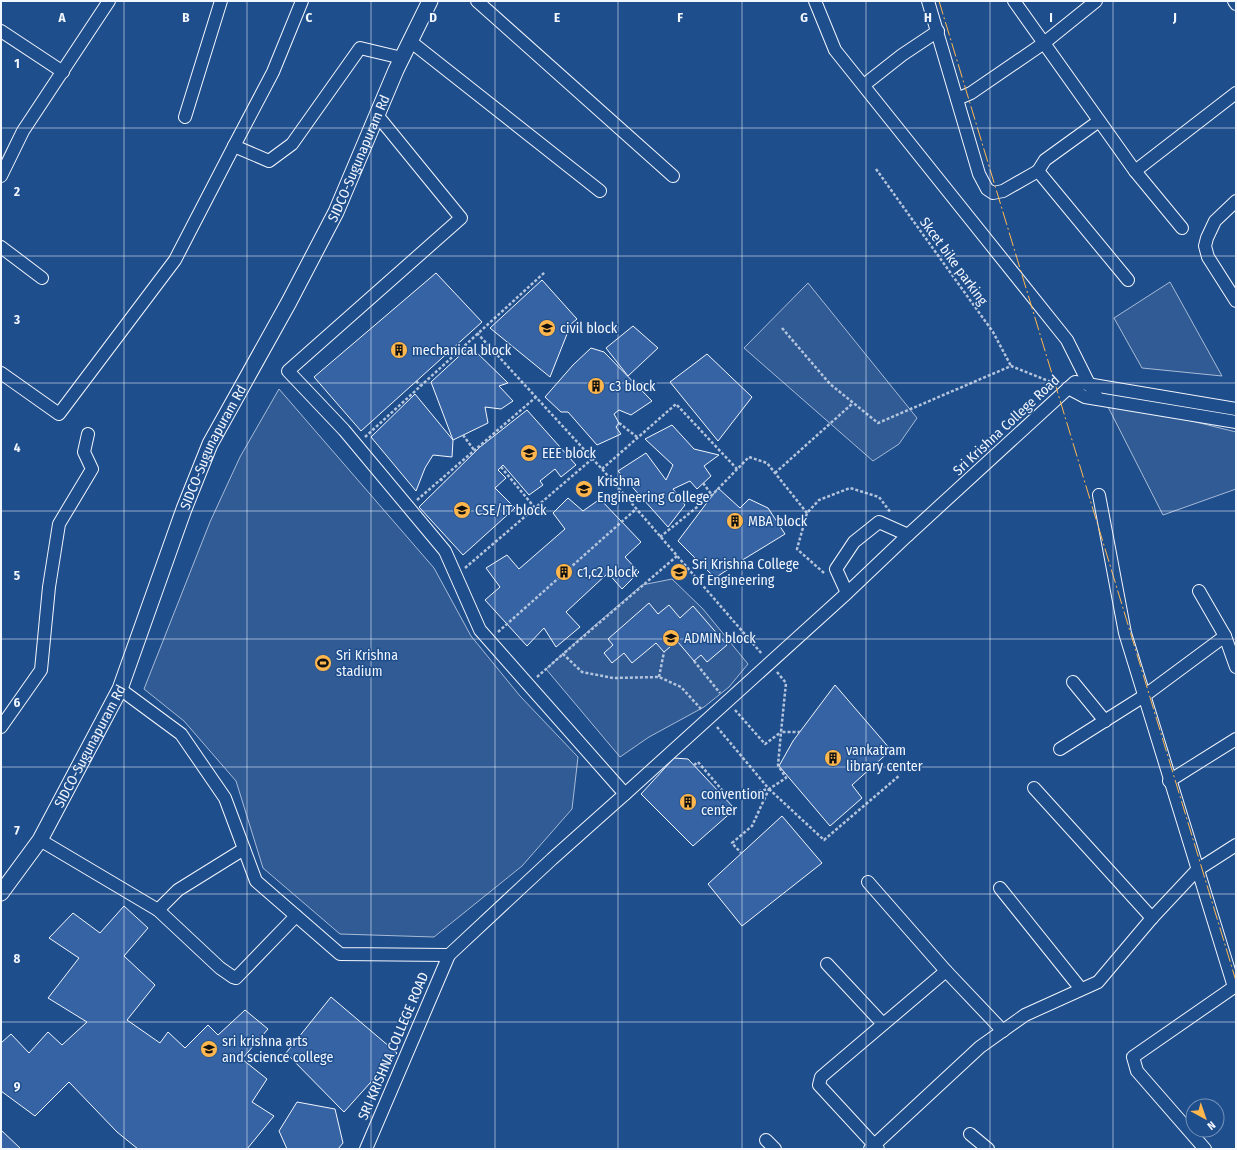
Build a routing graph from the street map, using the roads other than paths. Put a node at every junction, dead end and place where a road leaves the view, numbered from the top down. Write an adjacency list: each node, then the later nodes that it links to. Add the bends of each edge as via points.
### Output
1 (109, 1): 17 (street)
2 (221, 1): 22 (street)
3 (302, 1): 24 (street, via 274,72)
4 (430, 1): 14 (street, SIDCO-Sugunapuram Rd)
5 (477, 1): 28 (street)
6 (815, 1): 37 (street, via 835,50 1067,340)
7 (928, 1): 13 (street)
8 (1014, 1): 15 (street)
9 (1096, 1): 15 (street)
10 (1234, 1): 11 (street)
11 (1236, 4)
12 (1, 31): 17 (street)
13 (938, 31): 18 (street); 20 (street)
14 (410, 41): 16 (street, SIDCO-Sugunapuram Rd); 29 (street)
15 (1044, 43): 20 (street, via 971,94); 23 (street)
16 (402, 58): 21 (street, SIDCO-Sugunapuram Rd); 24 (street, via 360,48 292,144 270,161)
17 (63, 72): 27 (street, via 23,131)
18 (869, 81)
19 (1236, 93): 26 (street)
20 (957, 100): 25 (street, via 979,174 987,189 993,193 1003,191)
21 (377, 115): 50 (street, SIDCO-Sugunapuram Rd, via 336,212 210,444 184,508); 58 (street, via 461,218 288,371 356,445 445,551 480,630)
22 (185, 117)
23 (1099, 120): 25 (street, via 1045,160); 26 (street)
24 (234, 146): 36 (street, via 175,260 59,414)
25 (1038, 170): 34 (street)
26 (1136, 171): 31 (street)
27 (1, 176)
28 (673, 176)
29 (600, 192)
30 (1236, 201): 35 (street, via 1215,221 1205,246 1208,257)
31 (1182, 228)
32 (1, 248): 33 (street)
33 (42, 278)
34 (1128, 280)
35 (1236, 301)
36 (1, 373)
37 (1089, 384): 38 (street, Sri Krishna College Road, via 1075,382); 39 (street); 40 (street, Sri Krishna College Road)
38 (1068, 388): 39 (street, via 1085,397); 44 (street, Sri Krishna College Road)
39 (1098, 399): 41 (street)
40 (1236, 409)
41 (1236, 422)
42 (88, 434): 53 (street, via 84,452 92,469 59,524 49,587 41,670)
43 (1099, 495): 51 (street, via 1124,633)
44 (908, 536): 46 (street, Sri Krishna College Road); 46 (street, via 879,522 854,542 836,569)
45 (1199, 591): 47 (street)
46 (847, 593): 58 (street, Sri Krishna College Road)
47 (1225, 636): 48 (street); 51 (street)
48 (1236, 667)
49 (1073, 682): 52 (street)
50 (120, 689): 59 (street, SIDCO-Sugunapuram Rd); 61 (street, via 181,734 225,798)
51 (1144, 696): 52 (street); 56 (street)
52 (1105, 721): 55 (street)
53 (1, 727)
54 (1236, 739): 56 (street)
55 (1060, 749)
56 (1169, 781): 62 (street)
57 (1034, 788): 68 (street)
58 (626, 794): 69 (street, Sri Krishna College Road)
59 (40, 840): 65 (street, SIDCO-Sugunapuram Rd); 66 (street)
60 (1236, 845): 62 (street)
61 (244, 849): 66 (street, via 178,890); 67 (street, via 256,881)
62 (1197, 870): 68 (street); 73 (street)
63 (868, 882): 71 (street)
64 (1000, 888): 72 (street)
65 (1, 893)
66 (158, 910): 67 (street, via 220,968 236,978)
67 (296, 916): 69 (street, via 340,954)
68 (1152, 918): 72 (street, via 1098,982)
69 (448, 955): 79 (street, SRI KRISHNA COLLEGE ROAD)
70 (827, 964): 74 (street)
71 (946, 971): 74 (street); 75 (street)
72 (1081, 989): 75 (street, via 1026,1015)
73 (1235, 989): 82 (street, via 1133,1057 1137,1071)
74 (883, 1024): 78 (street, via 818,1082)
75 (1003, 1031): 78 (street, via 980,1047)
76 (970, 1134): 81 (street)
77 (766, 1140): 80 (street)
78 (874, 1148)
79 (366, 1149)
80 (775, 1149)
81 (988, 1149)
82 (1205, 1149)

